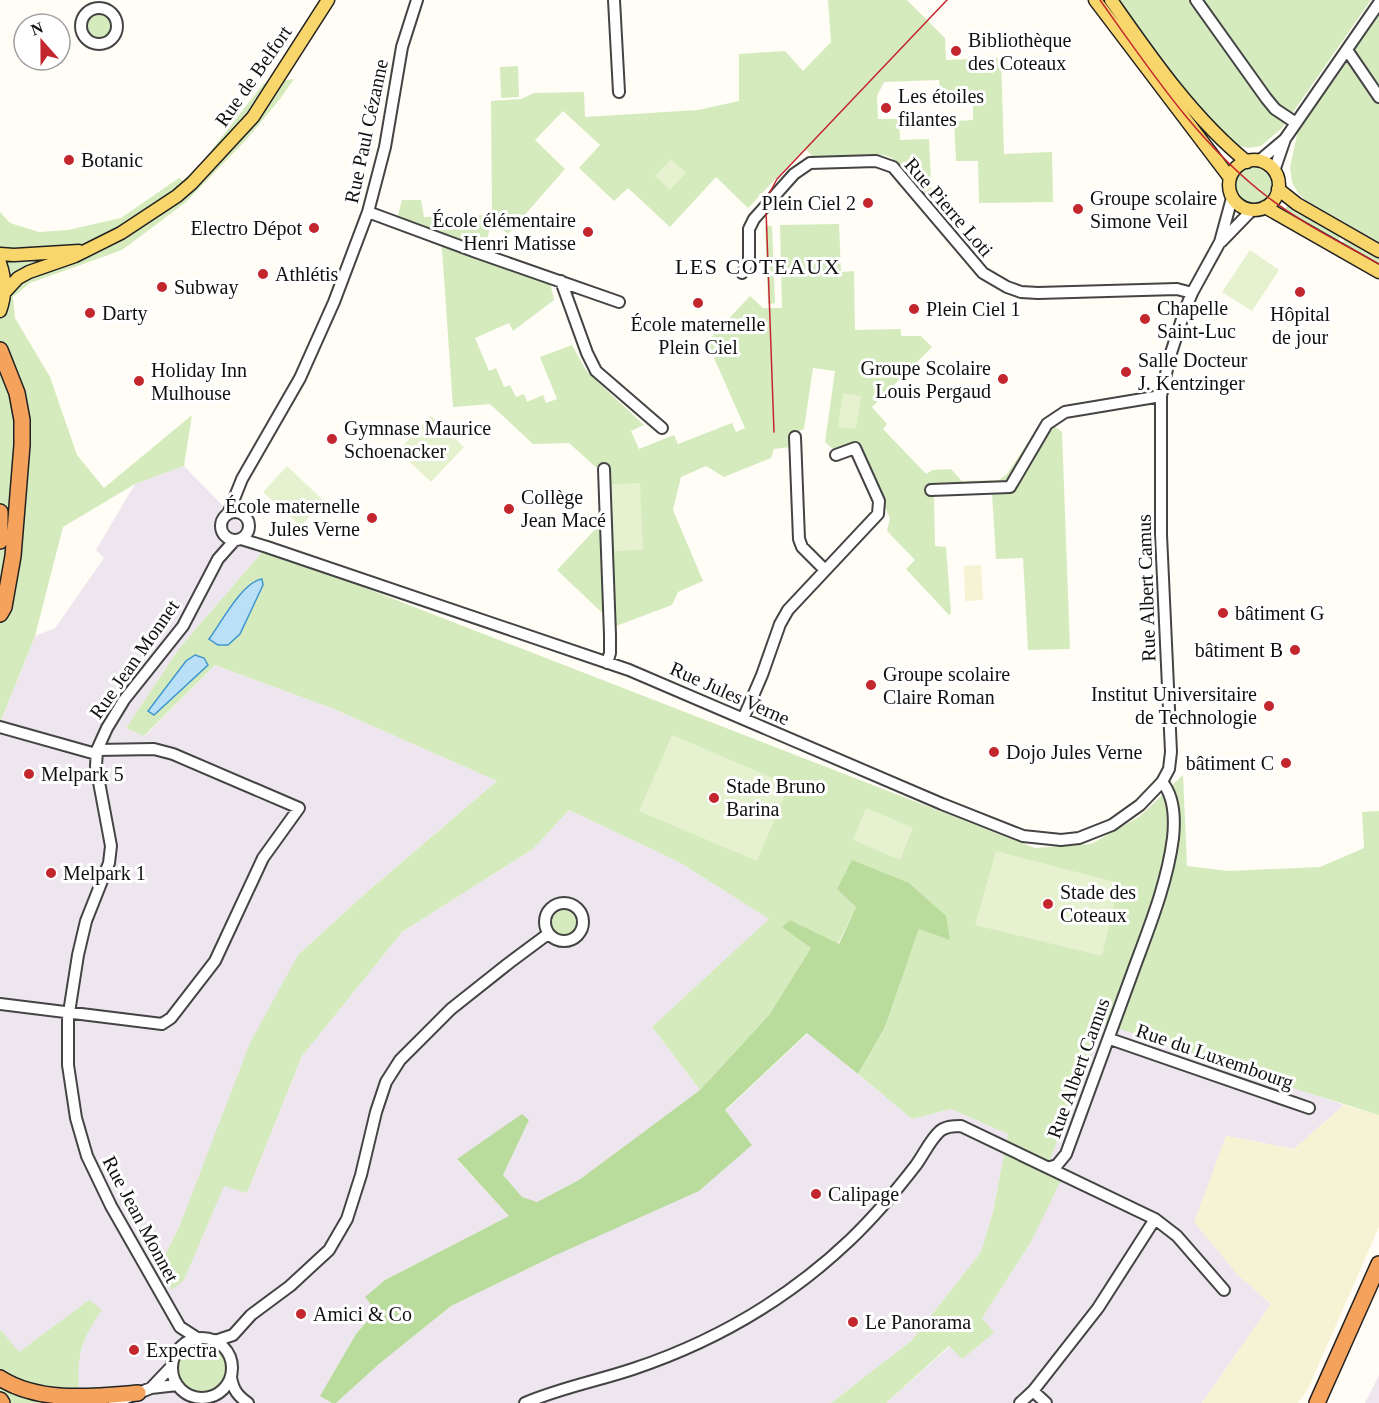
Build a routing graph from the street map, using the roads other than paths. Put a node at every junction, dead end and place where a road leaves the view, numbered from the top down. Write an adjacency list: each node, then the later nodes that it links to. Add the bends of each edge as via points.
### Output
1 (328, 0): 22 (main road, Rue de Belfort, via 253,117 216,159 177,196 121,233)
2 (417, 0): 20 (street, Rue Paul Cézanne, via 402,47 385,147)
3 (614, 0): 9 (street)
4 (1095, 0): 15 (main road)
5 (1111, 0): 13 (main road, via 1206,124 1224,143)
6 (1196, 0): 11 (street, via 1270,104)
7 (1379, 3): 8 (street)
8 (1347, 50): 10 (street); 11 (street)
9 (619, 92)
10 (1379, 97)
11 (1296, 123): 12 (street)
12 (1285, 139): 13 (street); 14 (street)
13 (1253, 161): 14 (main road); 15 (main road, via 1235,169)
14 (1274, 171): 16 (main road)
15 (1230, 178): 17 (main road)
16 (1278, 189): 18 (main road); 23 (main road)
17 (1232, 198): 19 (main road, via 1241,207); 21 (street, Rue Albert Camus)
18 (1265, 207): 19 (main road); 26 (main road)
19 (1252, 210): 21 (street, Rue Albert Camus)
20 (368, 212): 28 (street); 40 (street, Rue Paul Cézanne, via 300,378 242,479)
21 (1220, 242): 30 (street, Rue Albert Camus)
22 (86, 250): 24 (main road, Rue de Belfort); 29 (main road, Rue de Belfort, via 29,272)
23 (1379, 251)
24 (0, 254)
25 (0, 263): 29 (main road)
26 (1379, 272)
27 (742, 273): 30 (street, Rue Pierre Loti, via 748,261 749,229 754,219 794,174 810,163 876,161 894,167 983,273 1007,287 1038,293 1177,289)
28 (561, 281): 31 (street); 35 (street, via 596,371)
29 (5, 292): 32 (main road)
30 (1192, 293): 34 (street, Rue Albert Camus)
31 (619, 302)
32 (0, 311)
33 (0, 350): 51 (highway, via 17,393 22,446 13,556)
34 (1161, 396): 39 (street, via 1056,416 1047,424 1010,487); 56 (street, Rue Albert Camus, via 1161,535 1170,752 1169,769)
35 (662, 428)
36 (795, 437): 50 (street, via 799,539)
37 (836, 456): 50 (street, via 855,448 880,505 874,520)
38 (604, 469): 52 (street, via 610,635)
39 (931, 490)
40 (237, 495): 42 (street, Rue Paul Cézanne); 43 (street)
41 (0, 512): 47 (highway)
42 (228, 514): 43 (street); 45 (street, via 222,523)
43 (245, 516): 44 (street)
44 (249, 529): 46 (street, via 247,535); 48 (street, Rue Jules Verne)
45 (223, 533): 46 (street); 49 (street, Rue Jean Monnet)
46 (237, 540): 48 (street, Rue Jules Verne); 49 (street, Rue Jean Monnet)
47 (0, 541)
48 (267, 547): 52 (street, Rue Jules Verne)
49 (218, 559): 55 (street, Rue Jean Monnet, via 183,626 124,700 106,728)
50 (825, 570): 53 (street, via 782,619)
51 (0, 614)
52 (607, 663): 53 (street, Rue Jules Verne)
53 (743, 719): 56 (street, Rue Jules Verne, via 992,825 1034,839 1079,838 1099,831 1125,817)
54 (0, 727): 55 (street)
55 (97, 752): 59 (street, Rue Jean Monnet, via 96,766 111,846 109,863 86,921); 59 (street, via 154,749 173,754 298,808 263,858 215,961 171,1018 162,1024)
56 (1162, 782): 60 (street, Rue Albert Camus, via 1172,798 1173,840 1154,914)
57 (548, 934): 67 (street, via 451,1009 400,1060 386,1082 376,1112 347,1219 329,1250 251,1315)
58 (0, 1004): 59 (street)
59 (69, 1011): 66 (street, Rue Jean Monnet, via 68,1065 76,1118 87,1156)
60 (1110, 1039): 61 (street, Rue du Luxembourg); 62 (street, Rue Albert Camus, via 1066,1154)
61 (1309, 1108)
62 (1051, 1167): 63 (street); 82 (street, via 961,1126 950,1126 940,1131 852,1238 785,1294 714,1335 664,1358)
63 (1155, 1219): 65 (street, via 1177,1236); 76 (street, via 1098,1308)
64 (1379, 1264): 85 (highway)
65 (1224, 1290)
66 (180, 1326): 68 (street, Rue Jean Monnet); 70 (street, Rue Jean Monnet)
67 (233, 1335): 69 (street); 71 (street)
68 (197, 1338): 69 (street); 70 (street)
69 (216, 1341): 71 (street)
70 (180, 1346): 72 (street)
71 (229, 1354): 73 (street)
72 (171, 1367): 75 (street); 78 (street)
73 (231, 1377): 77 (street); 79 (street)
74 (0, 1378): 78 (highway, via 28,1396 48,1400)
75 (177, 1386): 77 (street, via 192,1397); 78 (street)
76 (1033, 1391): 83 (street); 84 (street)
77 (219, 1392): 79 (street)
78 (138, 1395): 80 (street)
79 (237, 1395): 81 (street)
80 (114, 1403)
81 (248, 1403)
82 (525, 1403)
83 (1020, 1403)
84 (1046, 1403)
85 (1317, 1403)

